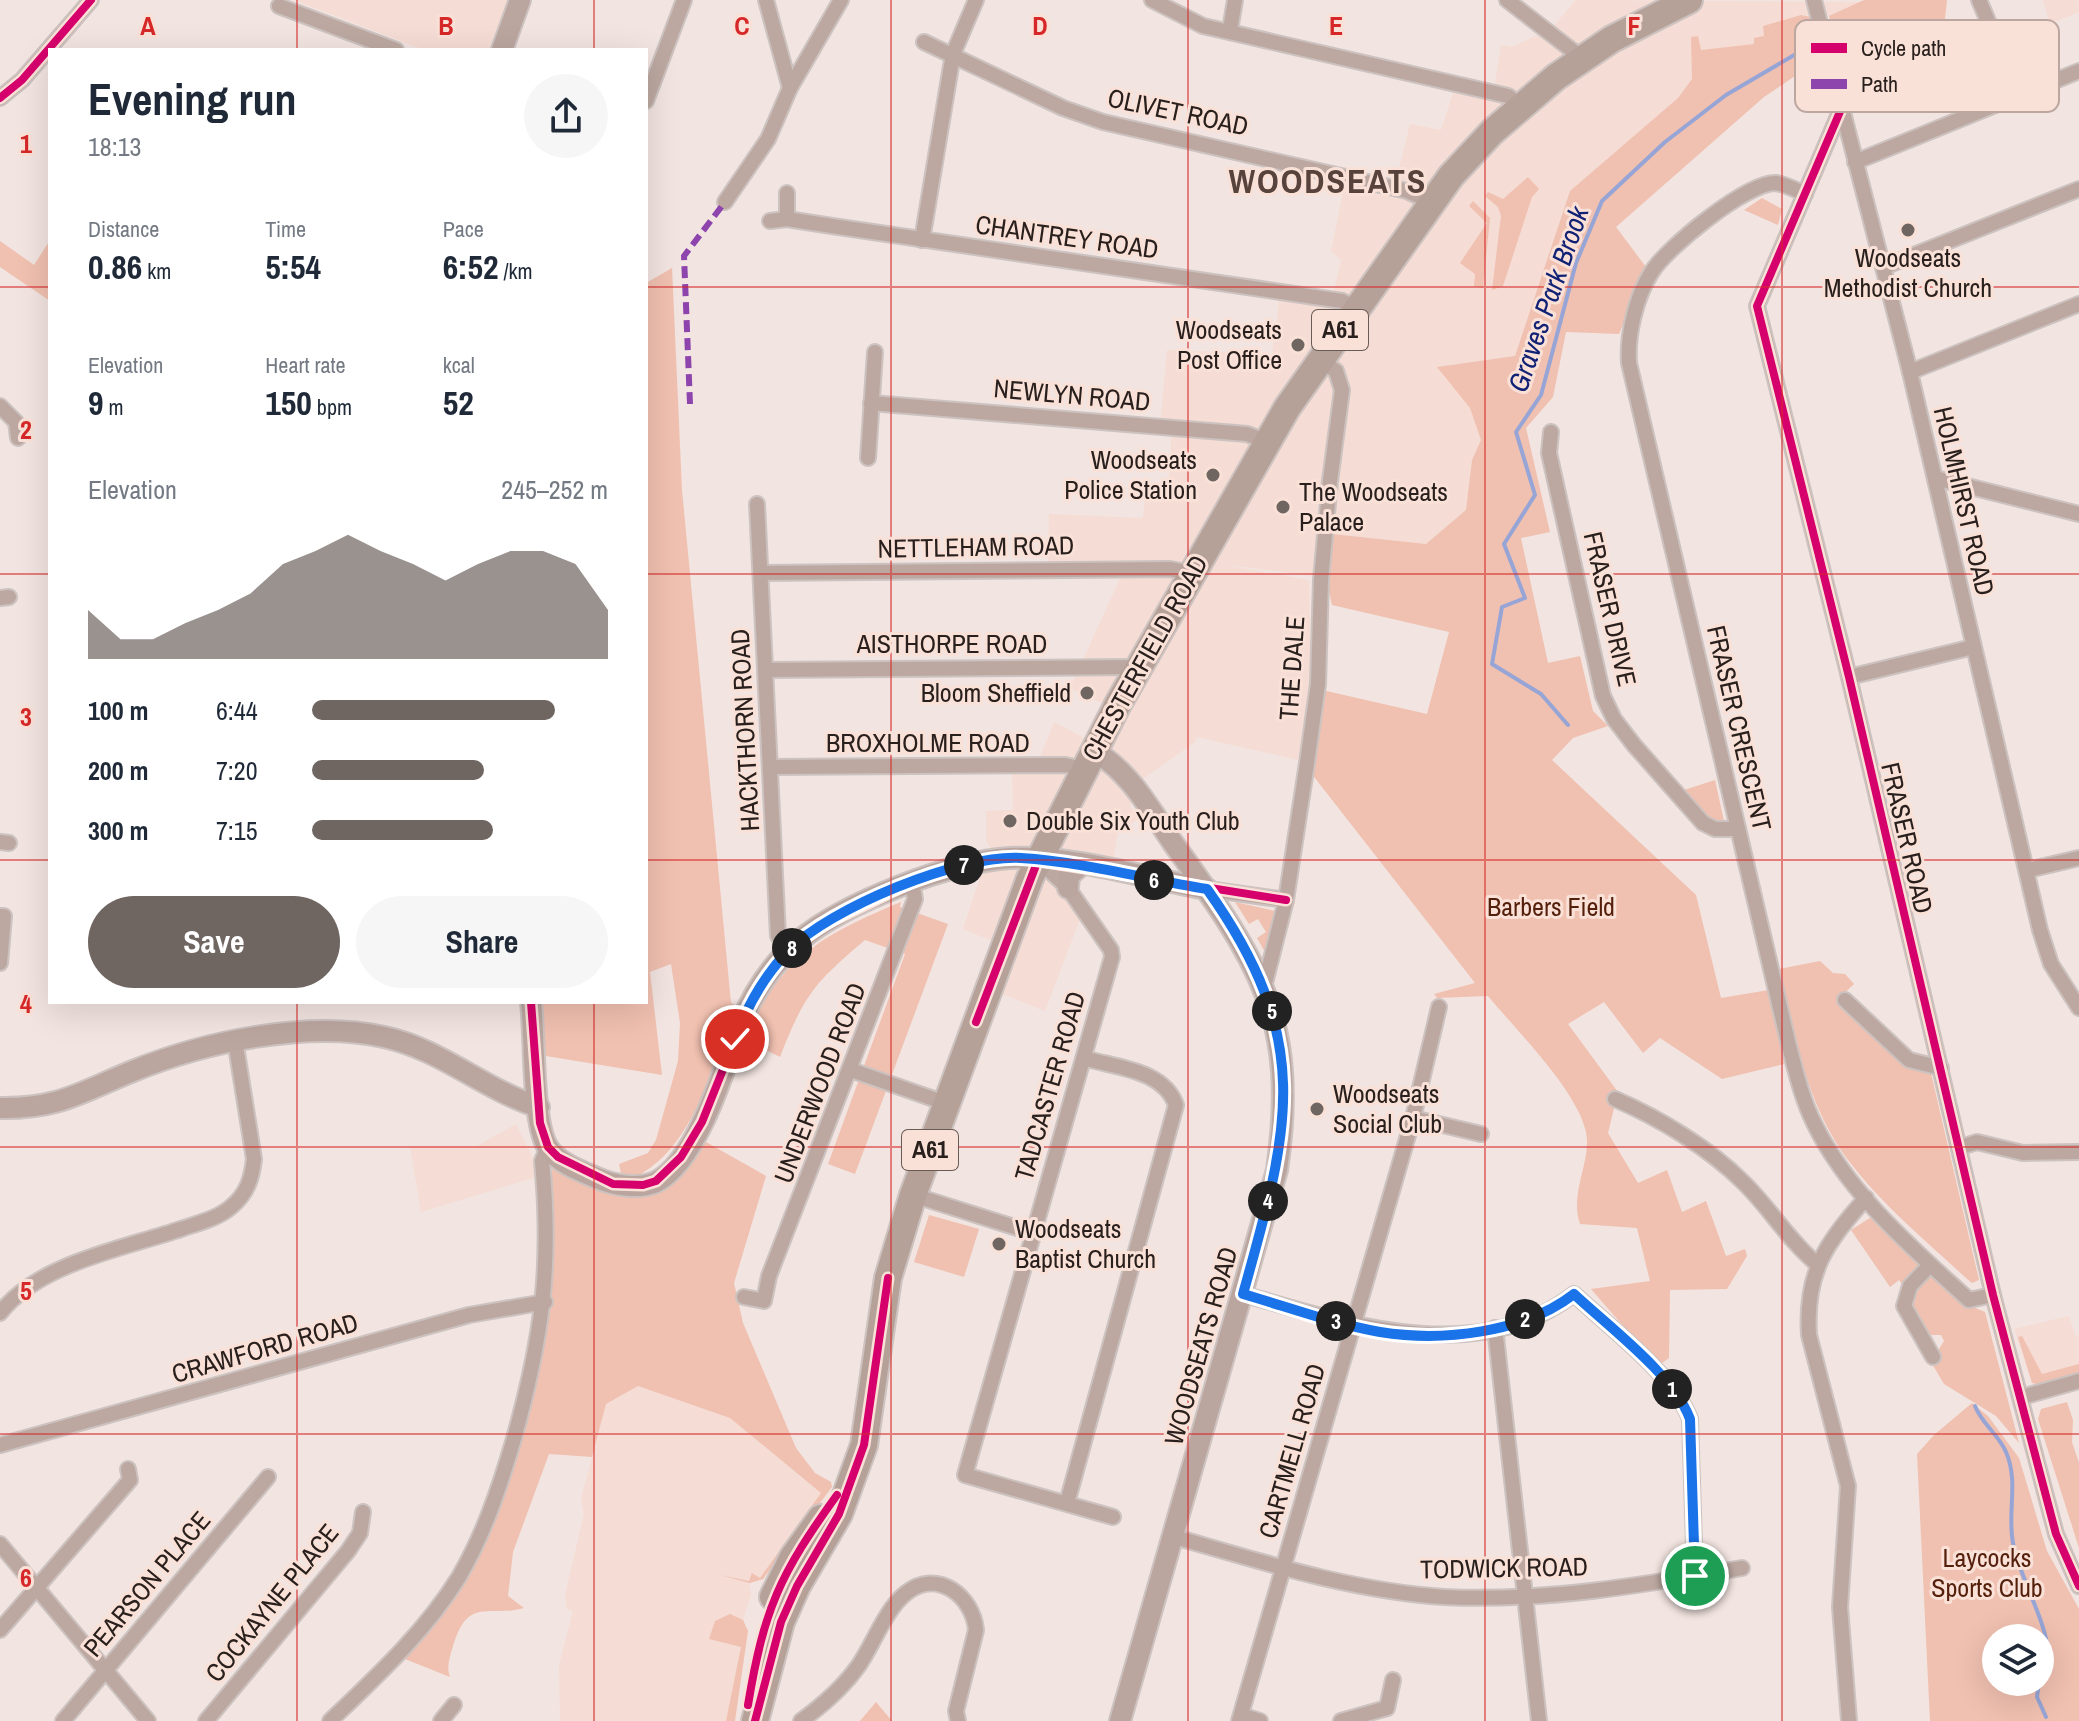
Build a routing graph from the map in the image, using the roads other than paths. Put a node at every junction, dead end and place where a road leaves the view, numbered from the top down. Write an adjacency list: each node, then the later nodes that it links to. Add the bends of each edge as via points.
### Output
1 (91, 0): 25 (street)
2 (520, 0): 19 (street)
3 (684, 0): 26 (street)
4 (766, 0): 24 (street)
5 (841, 0): 24 (street)
6 (976, 0): 20 (street)
7 (1152, 0): 16 (street, via 1203,26)
8 (1235, 0): 16 (street)
9 (1507, 0): 21 (street)
10 (1689, 0): 21 (highway, CHESTERFIELD ROAD / A61)
11 (1814, 0): 14 (street, HOLMHIRST ROAD)
12 (1979, 0): 15 (street)
13 (279, 6): 18 (street)
14 (1819, 20)
15 (1988, 20)
16 (1230, 30): 27 (street, via 1508,96)
17 (924, 42): 20 (street, OLIVET ROAD)
18 (391, 48)
19 (503, 48)
20 (953, 54): 36 (street, OLIVET ROAD, via 1103,122 1407,191); 39 (street)
21 (1582, 58): 27 (highway, CHESTERFIELD ROAD / A61)
22 (2079, 71): 23 (street)
23 (2059, 79)
24 (790, 88): 35 (street, via 768,139)
25 (4, 89)
26 (648, 96)
27 (1521, 106): 36 (highway, CHESTERFIELD ROAD / A61)
28 (1840, 112): 34 (street, FRASER ROAD)
29 (1843, 112): 31 (street, HOLMHIRST ROAD)
30 (1980, 112): 31 (street)
31 (1855, 162): 40 (street, HOLMHIRST ROAD)
32 (2079, 189): 40 (street)
33 (787, 193): 37 (street)
34 (1805, 194): 60 (street, FRASER ROAD, via 1757,306); 63 (street, FRASER CRESCENT, via 1779,183 1749,191 1663,257 1641,295 1628,348)
35 (725, 202)
36 (1431, 202): 42 (highway, CHESTERFIELD ROAD / A61)
37 (787, 219): 38 (street, CHANTREY ROAD); 39 (street, CHANTREY ROAD)
38 (770, 221)
39 (922, 240): 42 (street, CHANTREY ROAD, via 1342,301)
40 (1884, 267): 45 (street, HOLMHIRST ROAD)
41 (2079, 304): 45 (street)
42 (1355, 308): 44 (highway, CHESTERFIELD ROAD / A61)
43 (875, 352): 46 (street)
44 (1320, 360): 50 (highway, CHESTERFIELD ROAD / A61); 73 (street, THE DALE, via 1336,371 1342,390 1322,566 1318,684)
45 (1910, 372): 52 (street, HOLMHIRST ROAD)
46 (871, 403): 50 (street, NEWLYN ROAD, via 1247,434); 51 (street)
47 (0, 406): 49 (street, via 16,422)
48 (1551, 432): 63 (street, FRASER DRIVE, via 1549,453 1603,696 1614,719 1703,823)
49 (18, 438)
50 (1268, 442): 56 (highway, CHESTERFIELD ROAD / A61)
51 (868, 458)
52 (1935, 478): 54 (street); 57 (street, HOLMHIRST ROAD)
53 (757, 504): 55 (street, HACKTHORN ROAD)
54 (2079, 514)
55 (762, 573): 56 (street, NETTLEHAM ROAD); 59 (street, HACKTHORN ROAD)
56 (1191, 573): 58 (highway, CHESTERFIELD ROAD / A61)
57 (1973, 647): 60 (street); 68 (street, HOLMHIRST ROAD)
58 (1138, 667): 59 (street, AISTHORPE ROAD); 61 (highway, CHESTERFIELD ROAD / A61)
59 (766, 670): 62 (street, HACKTHORN ROAD)
60 (1849, 677): 85 (street, FRASER ROAD)
61 (1089, 760): 62 (street, BROXHOLME ROAD, via 1065,765); 66 (highway, CHESTERFIELD ROAD / A61); 71 (street, WOODSEATS ROAD, via 1125,774)
62 (771, 767): 75 (street, HACKTHORN ROAD, via 778,936)
63 (1738, 829): 97 (street, FRASER CRESCENT, via 1800,1087 1828,1150)
64 (2079, 858): 68 (street)
65 (994, 860): 66 (street); 69 (street); 72 (street, via 1013,873)
66 (1038, 860): 67 (street); 70 (street, TADCASTER ROAD); 72 (highway, CHESTERFIELD ROAD / A61)
67 (1081, 865): 70 (street, via 1069,876); 71 (street)
68 (2028, 870): 78 (street, HOLMHIRST ROAD, via 2051,964)
69 (912, 882): 75 (street, via 828,922); 86 (street, UNDERWOOD ROAD, via 915,899)
70 (1068, 888): 84 (street, TADCASTER ROAD, via 1112,957)
71 (1207, 889): 73 (street); 77 (street, WOODSEATS ROAD, via 1242,940)
72 (1023, 896): 88 (highway, CHESTERFIELD ROAD / A61)
73 (1286, 900): 77 (street, THE DALE)
74 (0, 916): 76 (street)
75 (789, 950): 93 (street, via 746,1012 702,1122 681,1157 656,1181 613,1184)
76 (0, 963)
77 (1264, 987): 101 (street, WOODSEATS ROAD, via 1280,1047 1283,1120 1277,1170)
78 (2072, 987): 82 (street, HOLMHIRST ROAD)
79 (1845, 1000): 85 (street, via 1909,1060)
80 (531, 1004): 89 (street)
81 (1439, 1007): 91 (street, CARTMELL ROAD)
82 (2079, 1008)
83 (235, 1040): 89 (street, via 303,1032 383,1036 429,1051 513,1099); 90 (street, via 134,1071 68,1101); 105 (street, via 254,1159 244,1193 218,1216 41,1276)
84 (1084, 1058): 98 (street, TADCASTER ROAD); 115 (street, via 1158,1079 1176,1105)
85 (1941, 1068): 94 (street, FRASER ROAD)
86 (851, 1070): 88 (street); 103 (street, UNDERWOOD ROAD, via 769,1276 765,1308)
87 (1615, 1099): 99 (street, via 1636,1101 1725,1165)
88 (948, 1104): 96 (highway, CHESTERFIELD ROAD / A61)
89 (539, 1107): 93 (street)
90 (0, 1108)
91 (1413, 1118): 92 (street); 106 (street, CARTMELL ROAD)
92 (1481, 1134)
93 (548, 1147): 104 (street, via 542,1161)
94 (1961, 1147): 95 (street, via 1977,1142 2023,1153); 102 (street, FRASER ROAD)
95 (2079, 1152)
96 (913, 1195): 98 (street); 113 (highway, CHESTERFIELD ROAD / A61, via 888,1278 871,1414)
97 (1866, 1198): 99 (street); 100 (street, FRASER CRESCENT)
98 (1033, 1233): 115 (street, TADCASTER ROAD, via 965,1475)
99 (1817, 1264): 144 (street, via 1809,1335 1848,1486 1840,1607)
100 (1930, 1265): 102 (street, FRASER CRESCENT, via 1969,1300); 108 (street, via 1910,1286 1904,1306)
101 (1243, 1294): 106 (street); 118 (street, WOODSEATS ROAD)
102 (1993, 1295): 110 (street, FRASER ROAD)
103 (744, 1297)
104 (545, 1302): 111 (street, CRAWFORD ROAD, via 469,1315); 134 (street, via 536,1359 494,1506 458,1577 410,1642)
105 (0, 1313)
106 (1354, 1326): 107 (street, via 1409,1334); 120 (street, CARTMELL ROAD)
107 (1495, 1328): 122 (street, via 1554,1308 1574,1294 1685,1406 1690,1419); 125 (street)
108 (1933, 1357)
109 (2079, 1381): 110 (street)
110 (2022, 1397): 123 (street, FRASER ROAD, via 2056,1534)
111 (0, 1445)
112 (128, 1469): 124 (street, via 130,1480)
113 (855, 1472): 136 (highway, CHESTERFIELD ROAD / A61, via 778,1585 759,1641); 137 (highway, CHESTERFIELD ROAD / A61, via 839,1514 781,1622)
114 (268, 1477): 127 (street, PEARSON PLACE)
115 (1067, 1503): 117 (street, TADCASTER ROAD)
116 (363, 1512): 133 (street, COCKAYNE PLACE, via 360,1533 348,1551)
117 (1113, 1517)
118 (1175, 1537): 120 (street, TODWICK ROAD); 140 (street, WOODSEATS ROAD)
119 (0, 1544): 124 (street)
120 (1283, 1568): 125 (street, TODWICK ROAD, via 1395,1591); 130 (street, CARTMELL ROAD)
121 (1742, 1568): 122 (street, TODWICK ROAD)
122 (1695, 1576): 125 (street, TODWICK ROAD)
123 (2079, 1586)
124 (35, 1589): 126 (street); 127 (street)
125 (1524, 1596): 143 (street)
126 (0, 1630)
127 (106, 1671): 131 (street, PEARSON PLACE); 132 (street)
128 (1393, 1680): 142 (street, via 1387,1708)
129 (454, 1705): 135 (street)
130 (1240, 1718): 141 (street)
131 (63, 1721)
132 (148, 1721)
133 (206, 1721)
134 (330, 1721)
135 (441, 1721)
136 (749, 1721)
137 (755, 1721)
138 (801, 1721): 139 (street, via 845,1684 905,1594 927,1584 952,1588 974,1617)
139 (958, 1721)
140 (1120, 1721)
141 (1260, 1721)
142 (1341, 1721)
143 (1539, 1721)
144 (1849, 1721)

